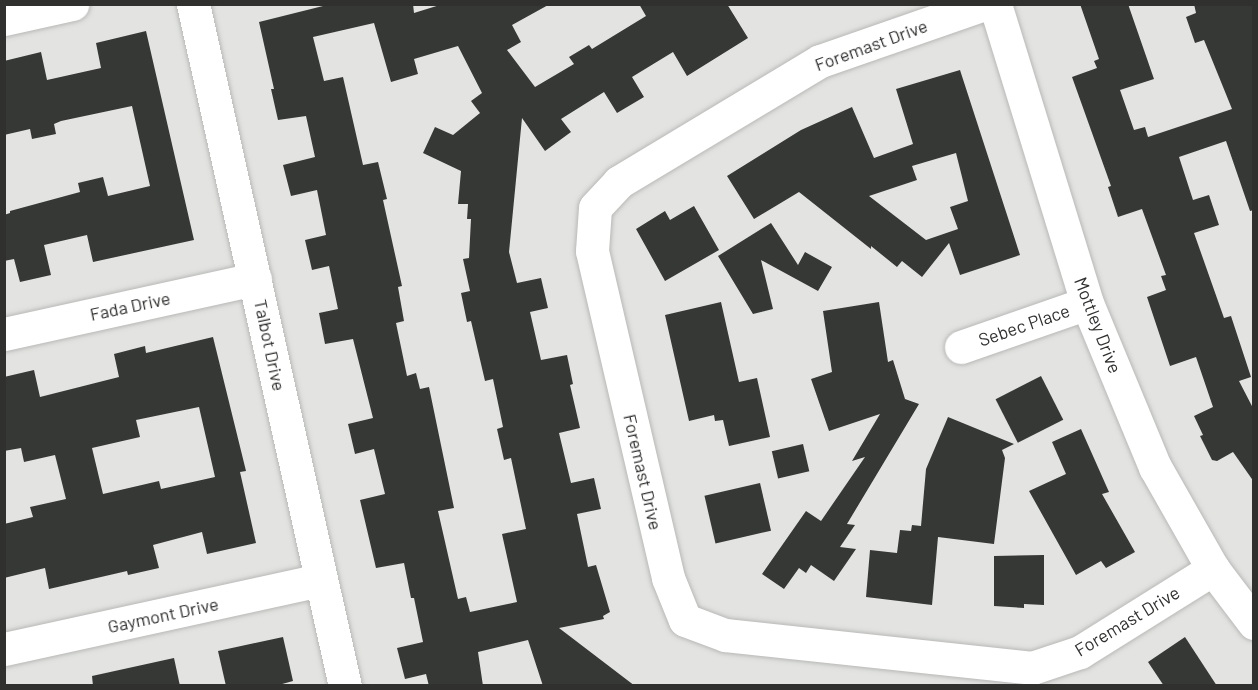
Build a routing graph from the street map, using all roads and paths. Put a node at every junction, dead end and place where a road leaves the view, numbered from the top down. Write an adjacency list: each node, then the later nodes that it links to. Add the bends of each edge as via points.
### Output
1 (72, 4): 5 (street)
2 (193, 4): 6 (street, Talbot Drive)
3 (984, 4): 10 (street, Foremast Drive, via 820,61 619,182 595,208 592,251 676,599 685,620 725,635 1032,668 1080,652)
4 (995, 4): 7 (street, Mottley Drive)
5 (4, 19)
6 (255, 279): 8 (street, Fada Drive); 11 (street, Talbot Drive)
7 (1087, 303): 9 (street, Sebec Place); 10 (street, Mottley Drive, via 1155,467)
8 (4, 334)
9 (961, 347)
10 (1214, 568): 12 (street, Mottley Drive)
11 (321, 580): 13 (street, Gaymont Drive); 14 (street, Talbot Drive)
12 (1254, 623)
13 (4, 650)
14 (345, 686)

